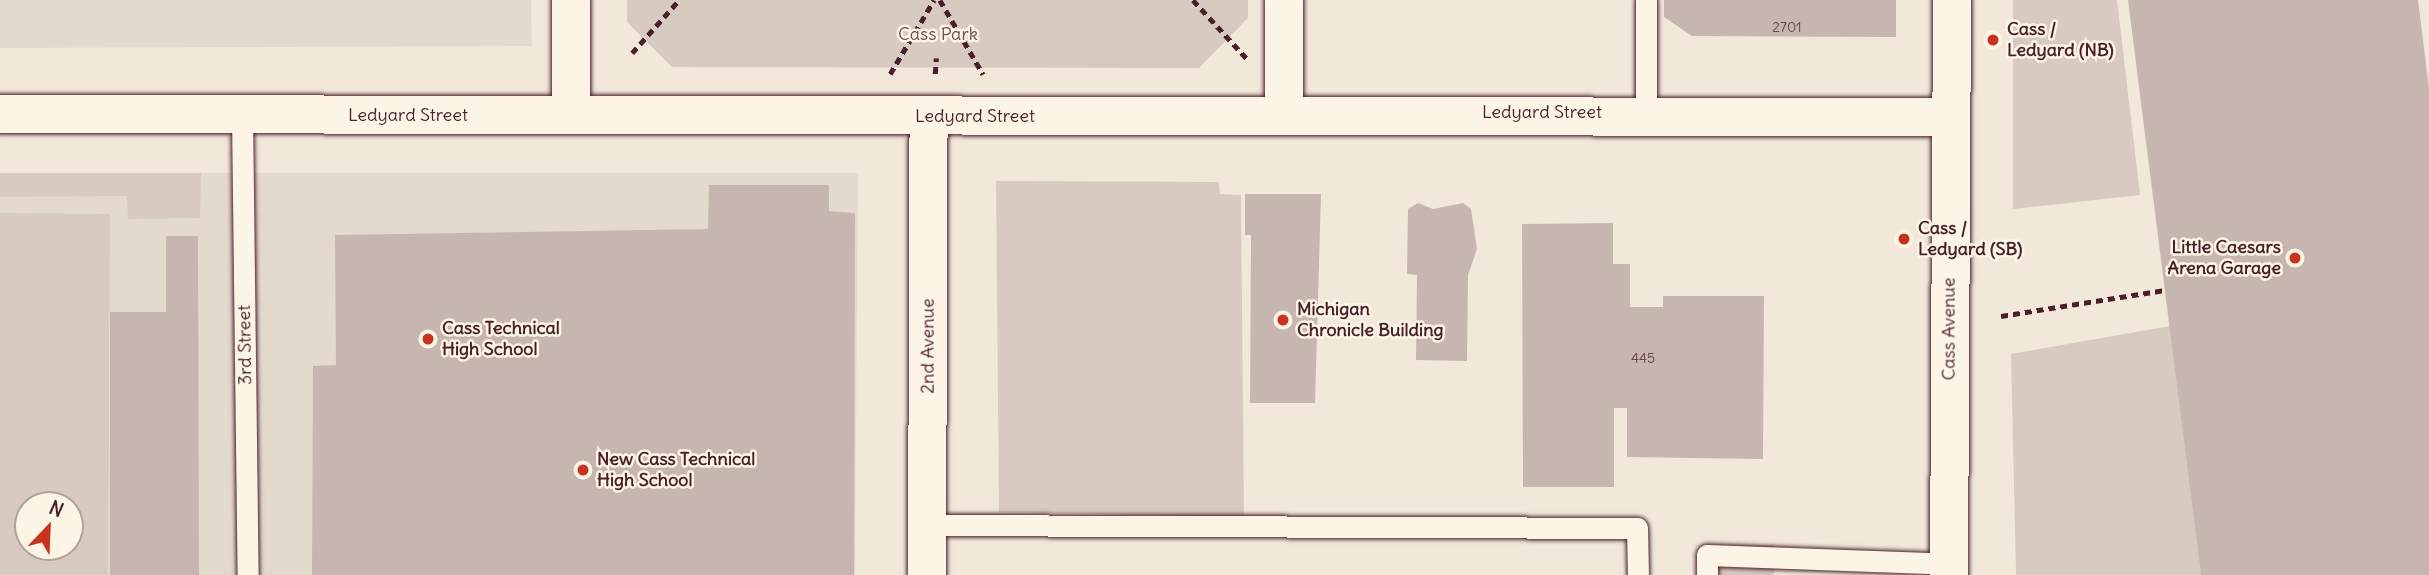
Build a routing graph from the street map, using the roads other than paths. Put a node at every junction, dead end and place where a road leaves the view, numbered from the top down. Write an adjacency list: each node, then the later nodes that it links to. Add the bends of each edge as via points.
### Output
1 (571, 0): 9 (street)
2 (1284, 0): 8 (street)
3 (1646, 0): 5 (lane)
4 (1952, 0): 11 (street, Cass Avenue)
5 (1646, 112): 8 (street, Ledyard Street); 11 (street, Ledyard Street)
6 (0, 114): 7 (street, Ledyard Street)
7 (242, 114): 9 (street, Ledyard Street); 15 (lane, 3rd Street)
8 (1283, 114): 10 (street, Ledyard Street)
9 (571, 115): 10 (street, Ledyard Street)
10 (929, 116): 12 (street, 2nd Avenue)
11 (1950, 117): 14 (street, Cass Avenue)
12 (928, 525): 16 (street, 2nd Avenue); 17 (lane, via 1637,528)
13 (1866, 568): 14 (lane); 18 (lane, via 1707,555)
14 (1949, 570)
15 (248, 575)
16 (927, 575)
17 (1638, 575)
18 (1707, 575)

